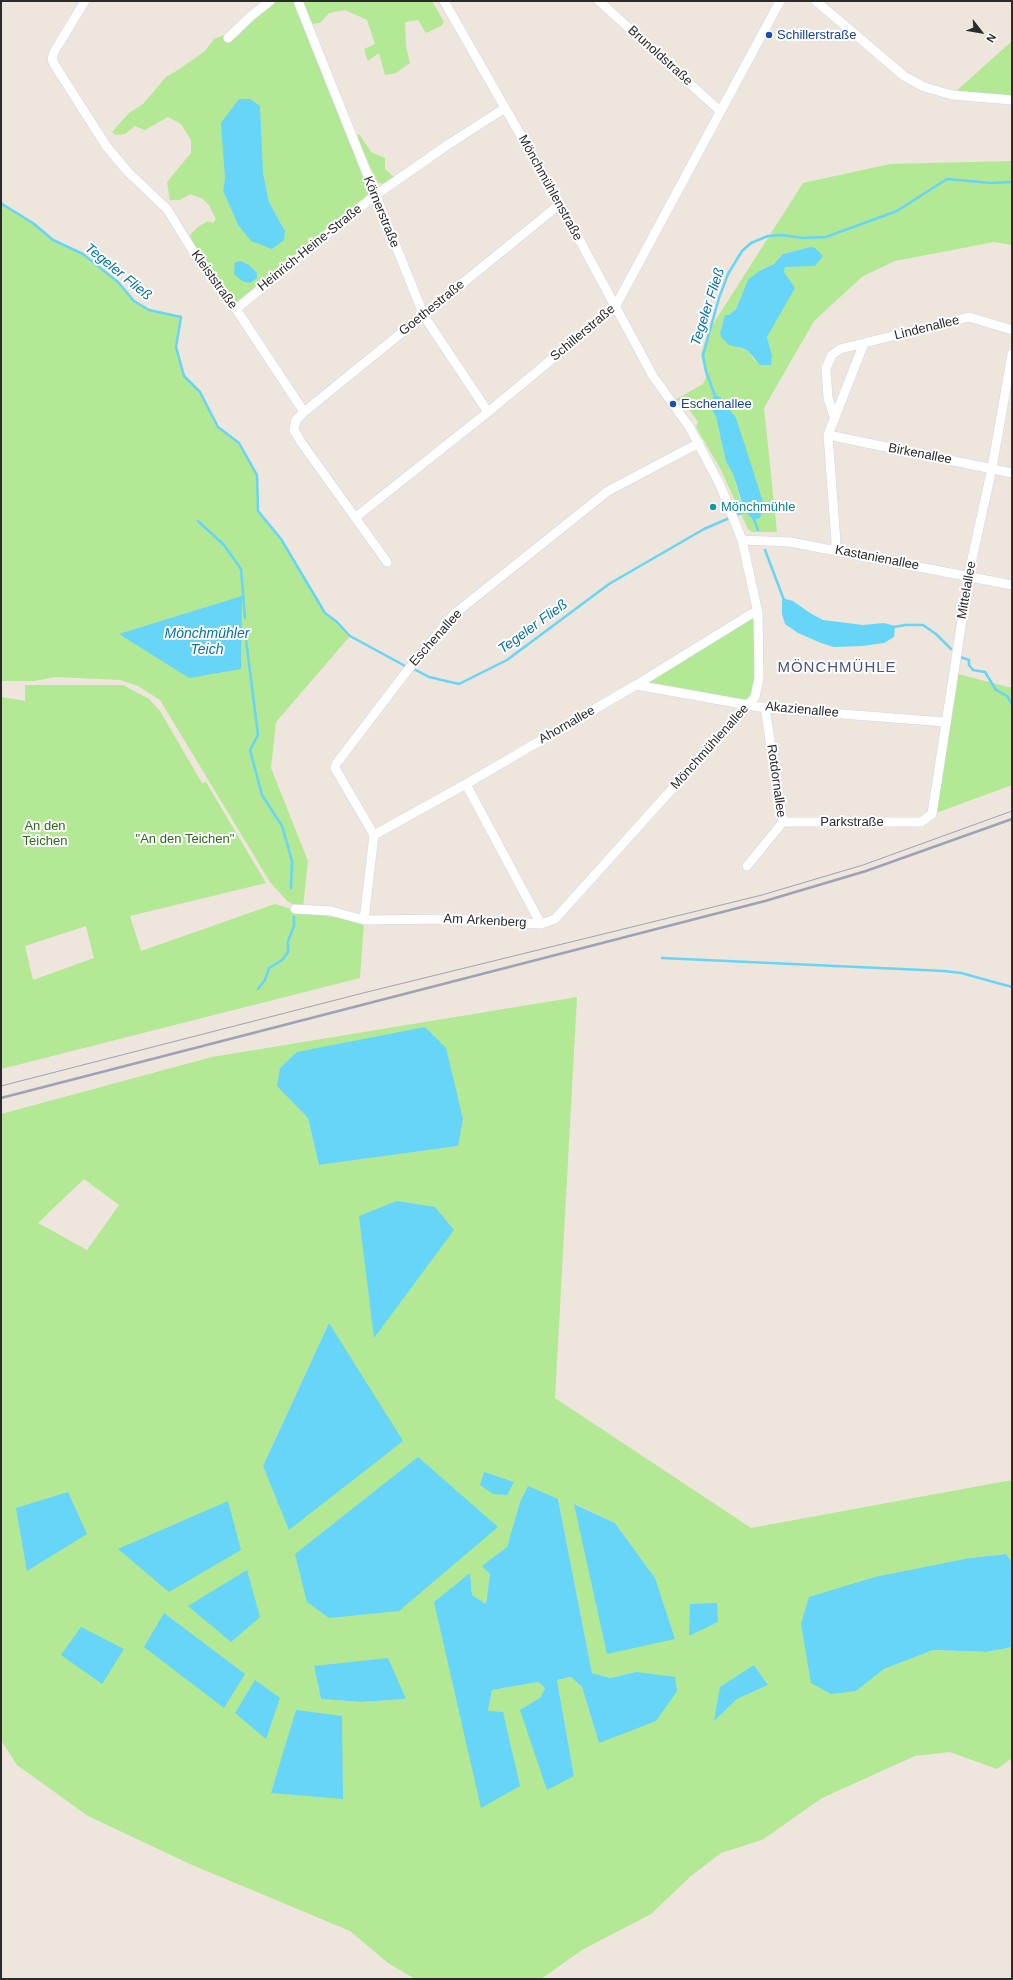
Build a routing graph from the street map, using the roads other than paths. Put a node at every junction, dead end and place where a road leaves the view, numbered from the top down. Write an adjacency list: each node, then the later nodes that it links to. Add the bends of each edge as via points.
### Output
1 (85, 1): 15 (street, Kleiststraße, via 54,52 54,64 107,147 128,172 167,209 196,256)
2 (270, 1): 8 (street)
3 (298, 1): 12 (street, Körnerstraße)
4 (444, 1): 10 (street, Mönchmühlenstraße)
5 (599, 1): 11 (street, Brunoldstraße)
6 (780, 1): 11 (street, Schillerstraße)
7 (816, 1): 9 (street, via 904,76 924,87 952,95)
8 (228, 38)
9 (1012, 100)
10 (505, 108): 12 (street, Heinrich-Heine-Straße); 13 (street, Mönchmühlenstraße)
11 (720, 111): 14 (street, Schillerstraße)
12 (374, 196): 15 (street, Heinrich-Heine-Straße); 16 (street, Körnerstraße)
13 (560, 204): 14 (street, Mönchmühlenstraße); 16 (street, Goethestraße)
14 (616, 307): 20 (street, Mönchmühlenstraße); 22 (street, Schillerstraße)
15 (236, 309): 21 (street, Kleiststraße)
16 (424, 316): 21 (street, Goethestraße); 22 (street, Körnerstraße)
17 (1012, 330): 18 (street, Lindenallee, via 969,317)
18 (864, 343): 23 (street); 23 (street, Lindenallee, via 840,349 832,355 826,368 828,398)
19 (1012, 354): 26 (street, Mittelallee)
20 (653, 376): 25 (street, Mönchmühlenallee)
21 (304, 412): 28 (street, via 296,420 294,430)
22 (488, 412): 28 (street, Schillerstraße)
23 (835, 419): 24 (street)
24 (828, 435): 26 (street, Birkenallee); 30 (street)
25 (699, 443): 29 (street, Mönchmühlenallee, via 731,510); 42 (street, Eschenallee, via 608,491 453,616 410,667 335,768)
26 (992, 468): 27 (street, Birkenallee); 32 (street, Mittelallee)
27 (1012, 472)
28 (356, 517): 31 (street)
29 (742, 540): 30 (street, Kastanienallee, via 790,542); 34 (street, Mönchmühlenallee)
30 (835, 550): 32 (street, Kastanienallee)
31 (387, 562)
32 (969, 577): 33 (street, Kastanienallee); 38 (street, Mittelallee)
33 (1012, 585)
34 (758, 613): 35 (street, Ahornallee, via 751,614); 36 (street, Mönchmühlenallee, via 758,678 755,697)
35 (636, 685): 36 (street, Akazienallee); 39 (street, Ahornallee)
36 (747, 705): 37 (street, Akazienallee); 46 (street, Mönchmühlenallee, via 555,919)
37 (765, 708): 38 (street, Akazienallee); 40 (street, Rotdornallee)
38 (945, 722): 41 (street, Mittelallee, via 932,814)
39 (466, 784): 42 (street, Ahornallee); 46 (street, Am Arkenberg)
40 (783, 822): 41 (street, Parkstraße); 43 (street, Rotdornallee)
41 (921, 822)
42 (374, 835): 45 (street)
43 (748, 866)
44 (295, 909): 45 (street, Am Arkenberg, via 331,911)
45 (364, 920): 46 (street, Am Arkenberg, via 451,918)
46 (541, 924)

